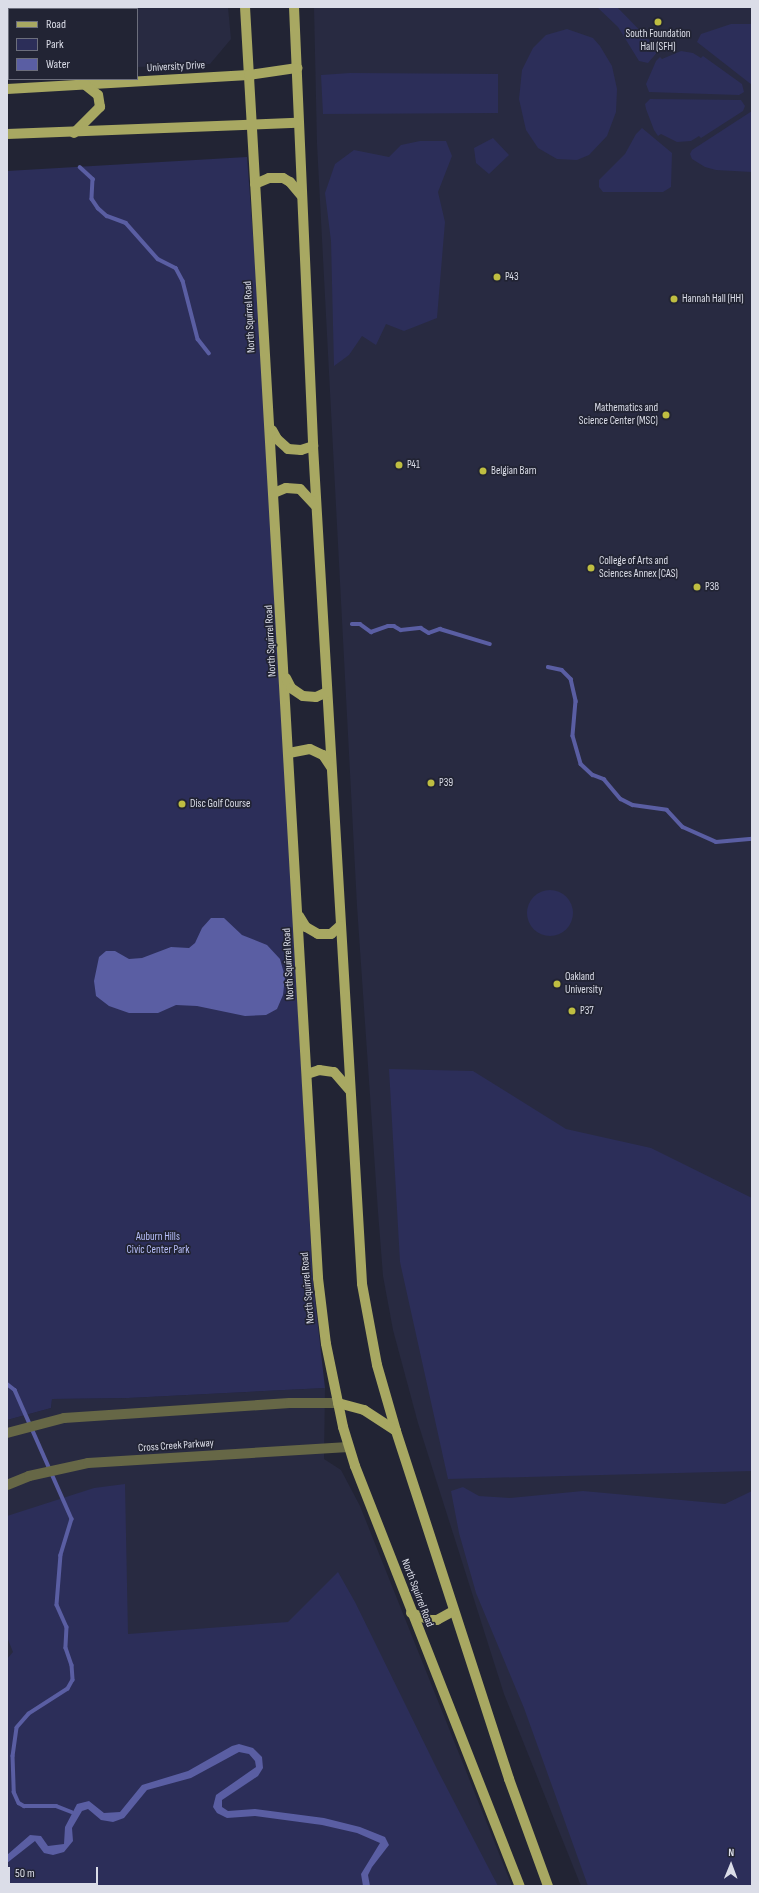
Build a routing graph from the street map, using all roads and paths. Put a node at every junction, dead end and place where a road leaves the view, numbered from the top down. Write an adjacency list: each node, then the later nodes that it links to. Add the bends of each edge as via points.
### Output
1 (246, 7): 4 (main road, North Squirrel Road)
2 (294, 7): 3 (main road)
3 (297, 68): 4 (main road, University Drive); 8 (main road)
4 (249, 75): 5 (main road, University Drive); 7 (main road, North Squirrel Road)
5 (84, 84): 6 (main road, University Drive); 9 (main road, via 98,95 100,107)
6 (7, 89)
7 (252, 123): 8 (main road); 9 (main road); 11 (main road, North Squirrel Road)
8 (297, 123): 12 (main road)
9 (74, 133): 10 (main road)
10 (7, 134)
11 (255, 184): 12 (main road, via 269,178 284,178); 13 (main road, North Squirrel Road, via 264,360)
12 (301, 196): 14 (main road)
13 (271, 428): 14 (main road, via 277,439 288,449 301,450); 15 (main road, North Squirrel Road)
14 (313, 446): 16 (main road)
15 (274, 493): 16 (main road, via 286,488 300,489 307,493); 17 (main road, North Squirrel Road)
16 (316, 506): 18 (main road)
17 (285, 676): 18 (main road, via 291,688 303,696 316,697); 19 (main road, North Squirrel Road)
18 (327, 692): 20 (main road)
19 (289, 754): 20 (main road, via 310,749 323,755); 21 (main road, North Squirrel Road)
20 (331, 767): 22 (main road)
21 (298, 912): 22 (main road, via 306,927 318,934 331,934); 23 (main road, North Squirrel Road)
22 (340, 926): 24 (main road)
23 (307, 1074): 24 (main road, via 319,1070 334,1072); 25 (main road, North Squirrel Road, via 320,1292 326,1344)
24 (349, 1089): 26 (main road, via 362,1284 377,1365)
25 (338, 1403): 26 (main road, via 364,1410); 27 (street, via 290,1403 64,1418); 28 (main road, North Squirrel Road)
26 (396, 1431): 30 (main road)
27 (7, 1433)
28 (349, 1447): 29 (street, Cross Creek Parkway, via 88,1463 29,1476); 31 (main road, North Squirrel Road)
29 (7, 1485)
30 (454, 1611): 31 (main road, via 437,1620); 33 (main road, via 508,1779)
31 (411, 1613): 32 (main road, North Squirrel Road)
32 (520, 1886)
33 (548, 1886)

